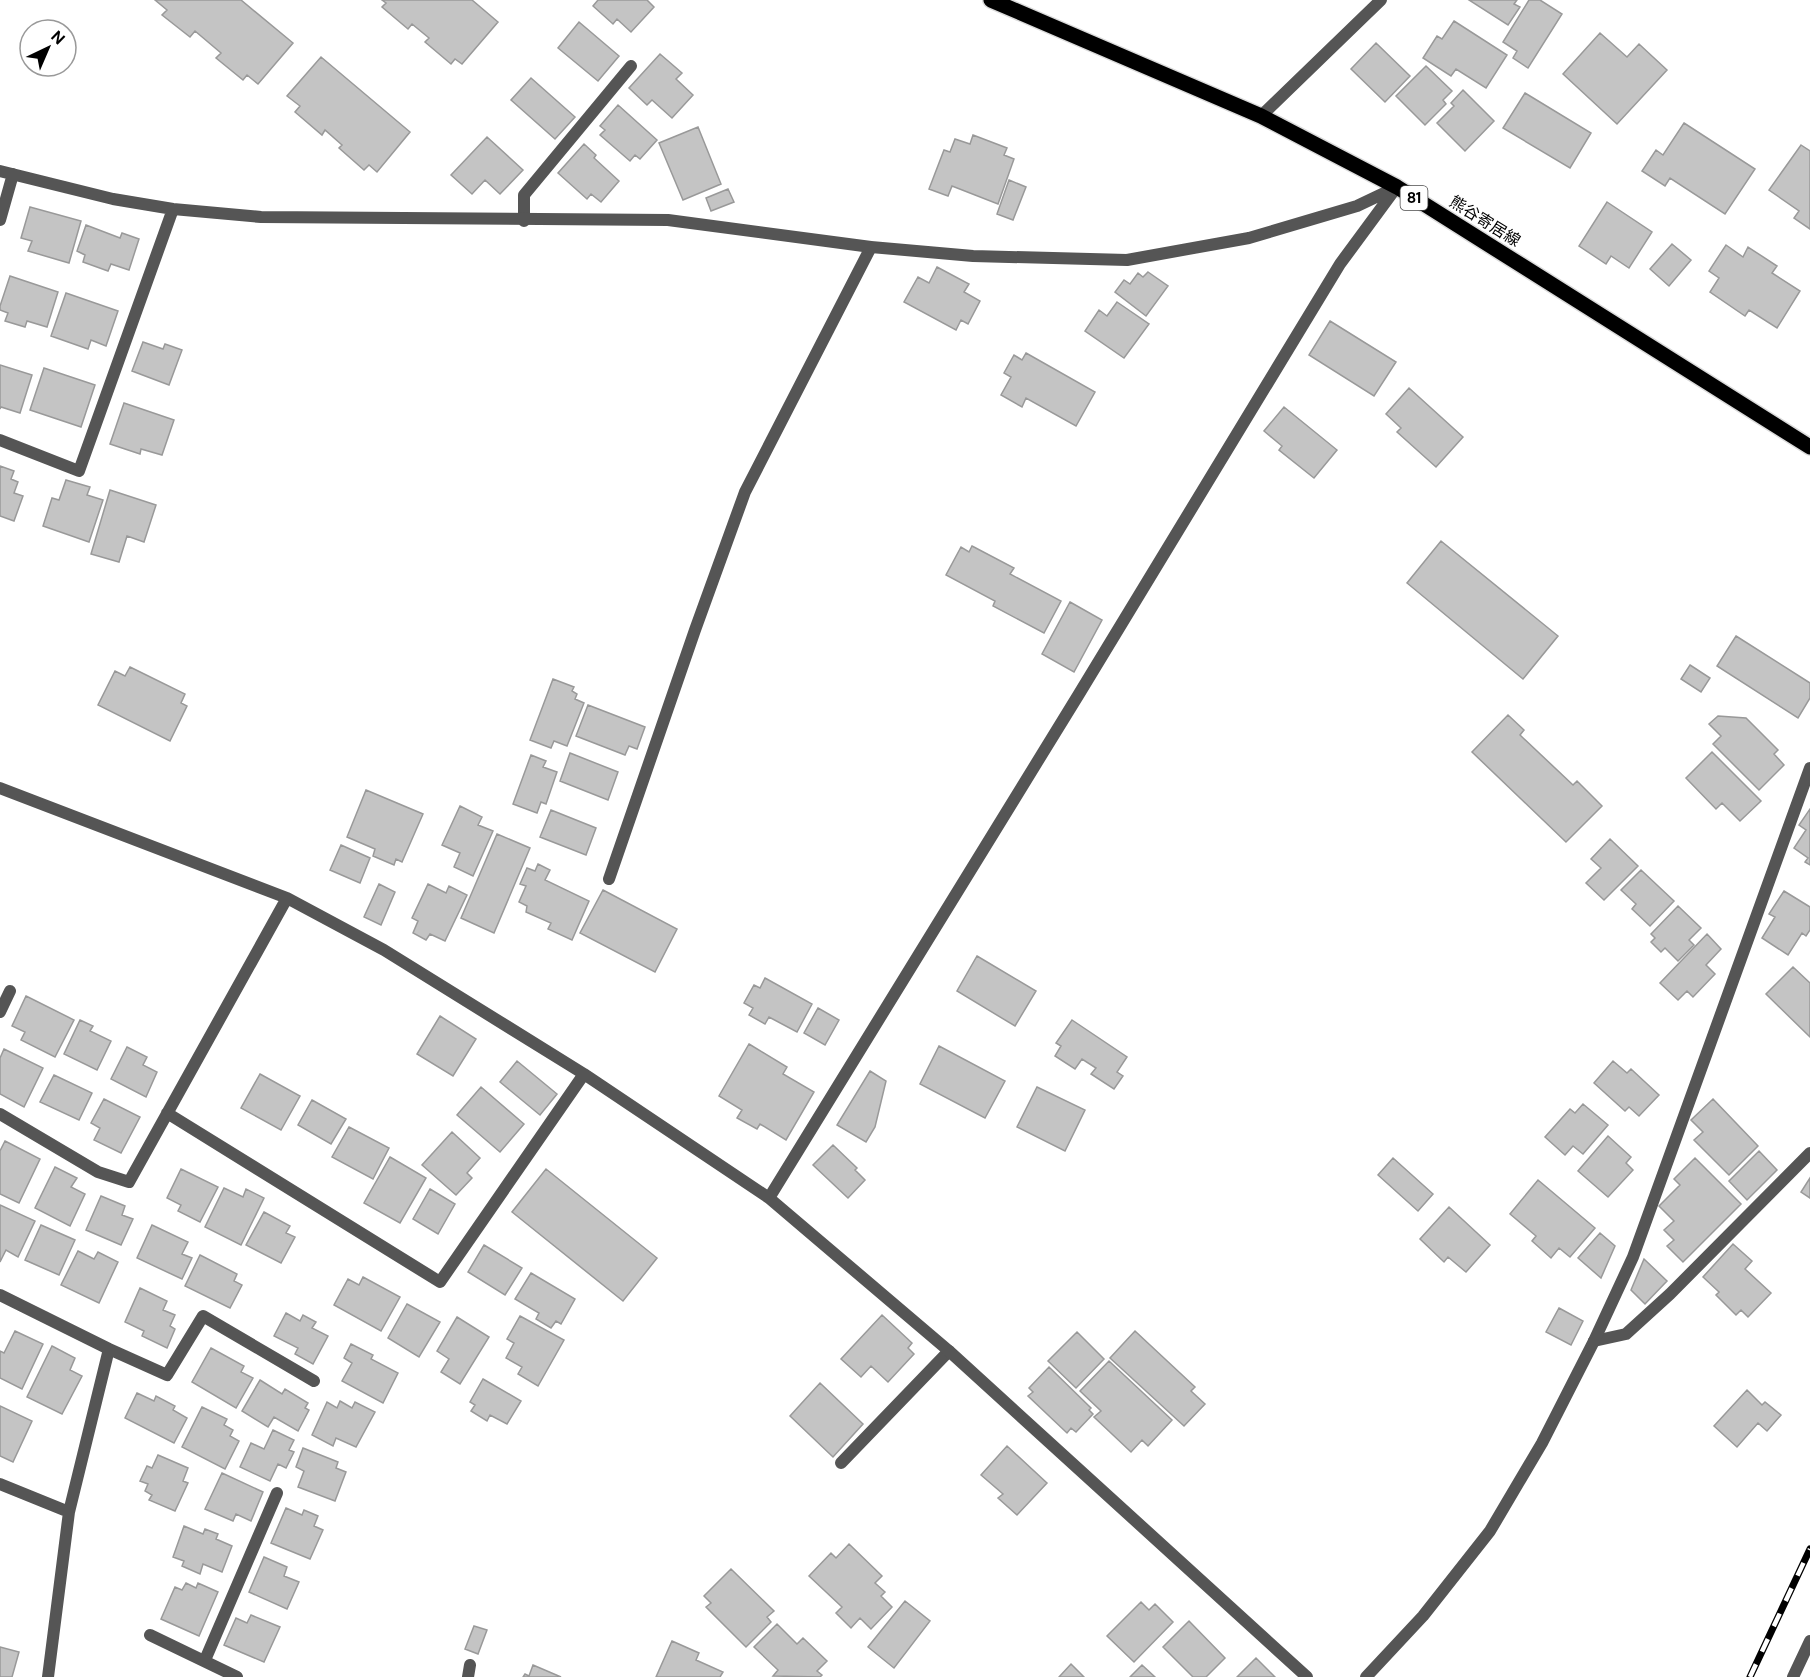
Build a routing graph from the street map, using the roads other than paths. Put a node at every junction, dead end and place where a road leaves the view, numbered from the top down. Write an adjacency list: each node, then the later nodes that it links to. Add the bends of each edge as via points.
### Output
1 (991, 0): 4 (main road, 熊谷寄居線 / 81)
2 (1381, 0): 4 (street)
3 (631, 66): 10 (street, via 524,195)
4 (1261, 116): 7 (main road, 熊谷寄居線 / 81)
5 (0, 171): 6 (street)
6 (13, 174): 8 (street, via 113,199); 9 (street)
7 (1397, 187): 11 (street, via 1357,206 1249,238 1127,260 973,256); 13 (main road, 熊谷寄居線 / 81); 24 (street, via 1340,264)
8 (173, 209): 10 (street, via 261,217); 12 (street, via 79,471)
9 (0, 220)
10 (524, 221): 11 (street, via 668,220)
11 (871, 247): 16 (street, via 745,492)
12 (0, 440)
13 (1810, 447)
14 (1810, 768): 26 (street, via 1633,1257)
15 (0, 788): 17 (street)
16 (609, 879)
17 (287, 898): 20 (street, via 384,950); 21 (street)
18 (10, 991): 19 (street)
19 (0, 1012)
20 (584, 1074): 21 (street, via 440,1282); 24 (street)
21 (168, 1113): 22 (street, via 129,1182 98,1172)
22 (0, 1114)
23 (1810, 1153): 26 (street, via 1626,1334)
24 (769, 1198): 28 (street)
25 (0, 1295): 27 (street)
26 (1594, 1341): 40 (street, via 1542,1443 1490,1531 1423,1616)
27 (109, 1349): 29 (street, via 167,1375 203,1316); 33 (street)
28 (949, 1351): 30 (street); 39 (street)
29 (314, 1382)
30 (841, 1463)
31 (0, 1484): 33 (street)
32 (277, 1493): 36 (street)
33 (69, 1512): 37 (street)
34 (150, 1635): 36 (street)
35 (1810, 1641): 41 (street)
36 (205, 1660): 38 (street)
37 (48, 1677)
38 (237, 1677)
39 (1307, 1677)
40 (1366, 1677)
41 (1793, 1677)

